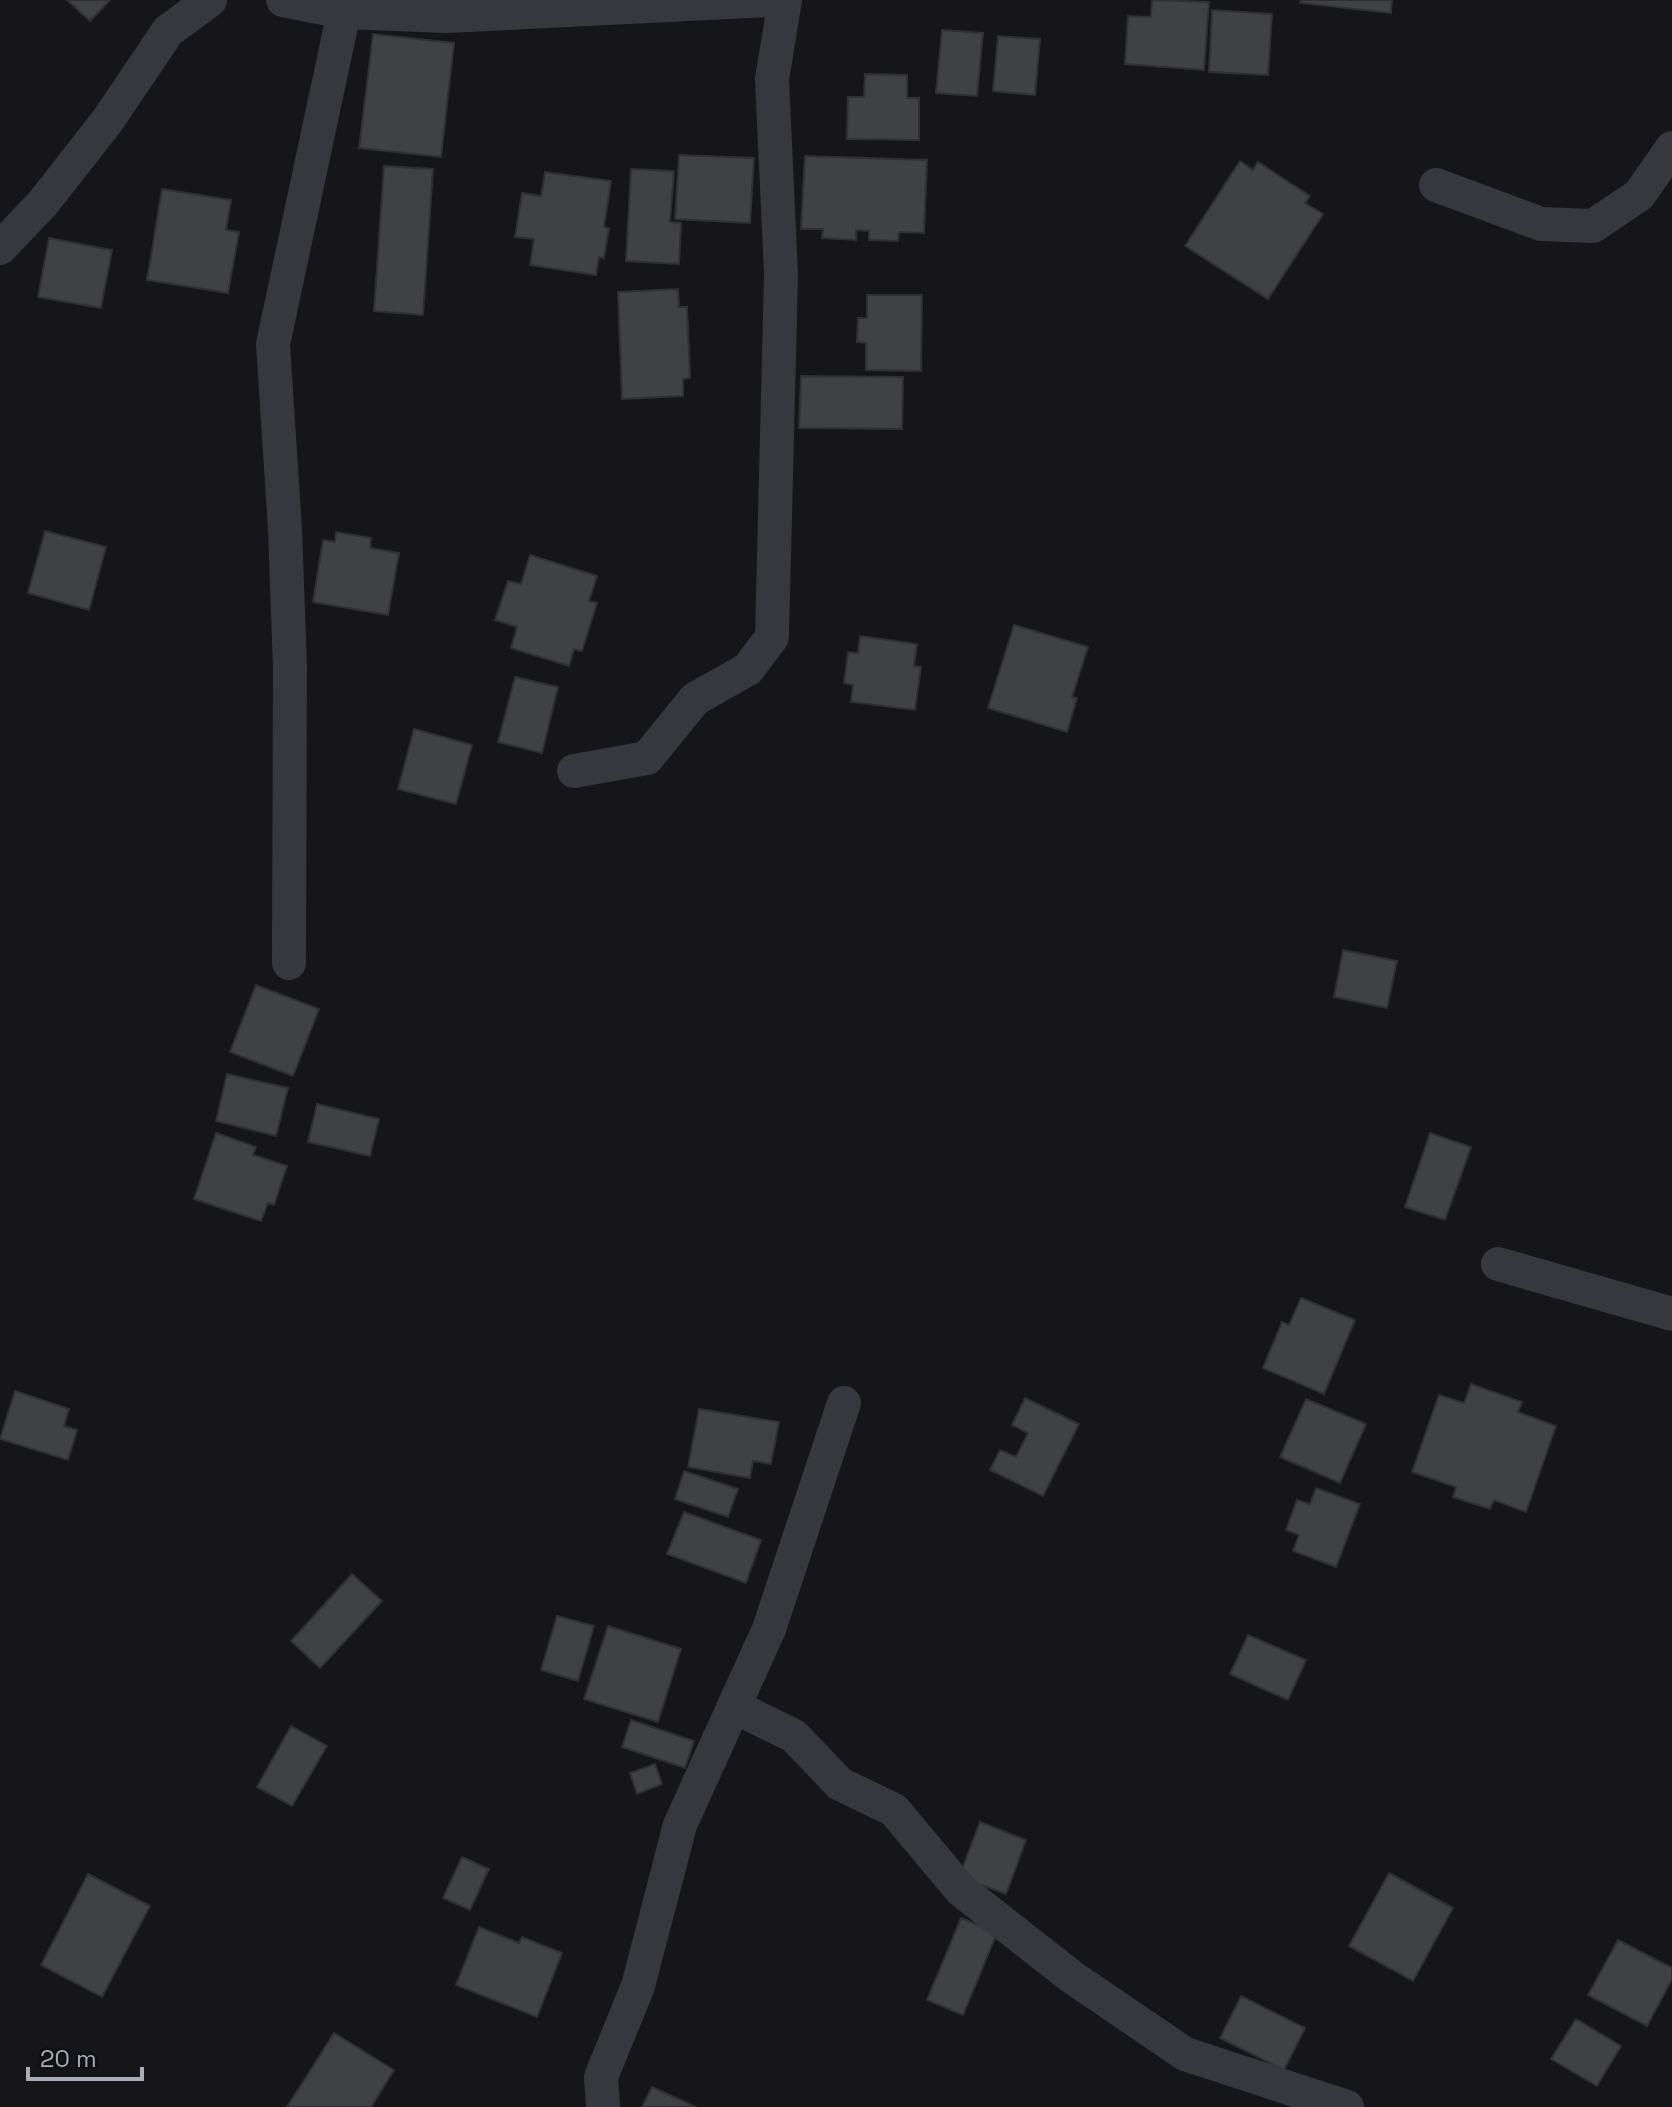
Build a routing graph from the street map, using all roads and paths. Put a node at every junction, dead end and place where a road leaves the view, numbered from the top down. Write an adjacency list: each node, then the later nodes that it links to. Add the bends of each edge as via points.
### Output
1 (210, 0): 8 (street, via 168,31 108,120)
2 (283, 0): 5 (street)
3 (768, 0): 5 (street, via 447,16)
4 (785, 0): 9 (street, via 772,79 781,274 772,637 748,669 695,699 647,758)
5 (344, 12): 10 (street, via 273,344 290,668)
6 (1672, 148): 7 (street, via 1639,195 1593,226 1541,224)
7 (1436, 185)
8 (0, 248)
9 (574, 771)
10 (289, 963)
11 (1498, 1264): 12 (street)
12 (1672, 1314)
13 (844, 1403): 14 (street, via 769,1629)
14 (735, 1707): 15 (street, via 680,1825 638,1986 601,2077); 16 (street, via 794,1736 840,1784 894,1810 961,1890 1072,1977 1185,2054)
15 (603, 2107)
16 (1347, 2107)

